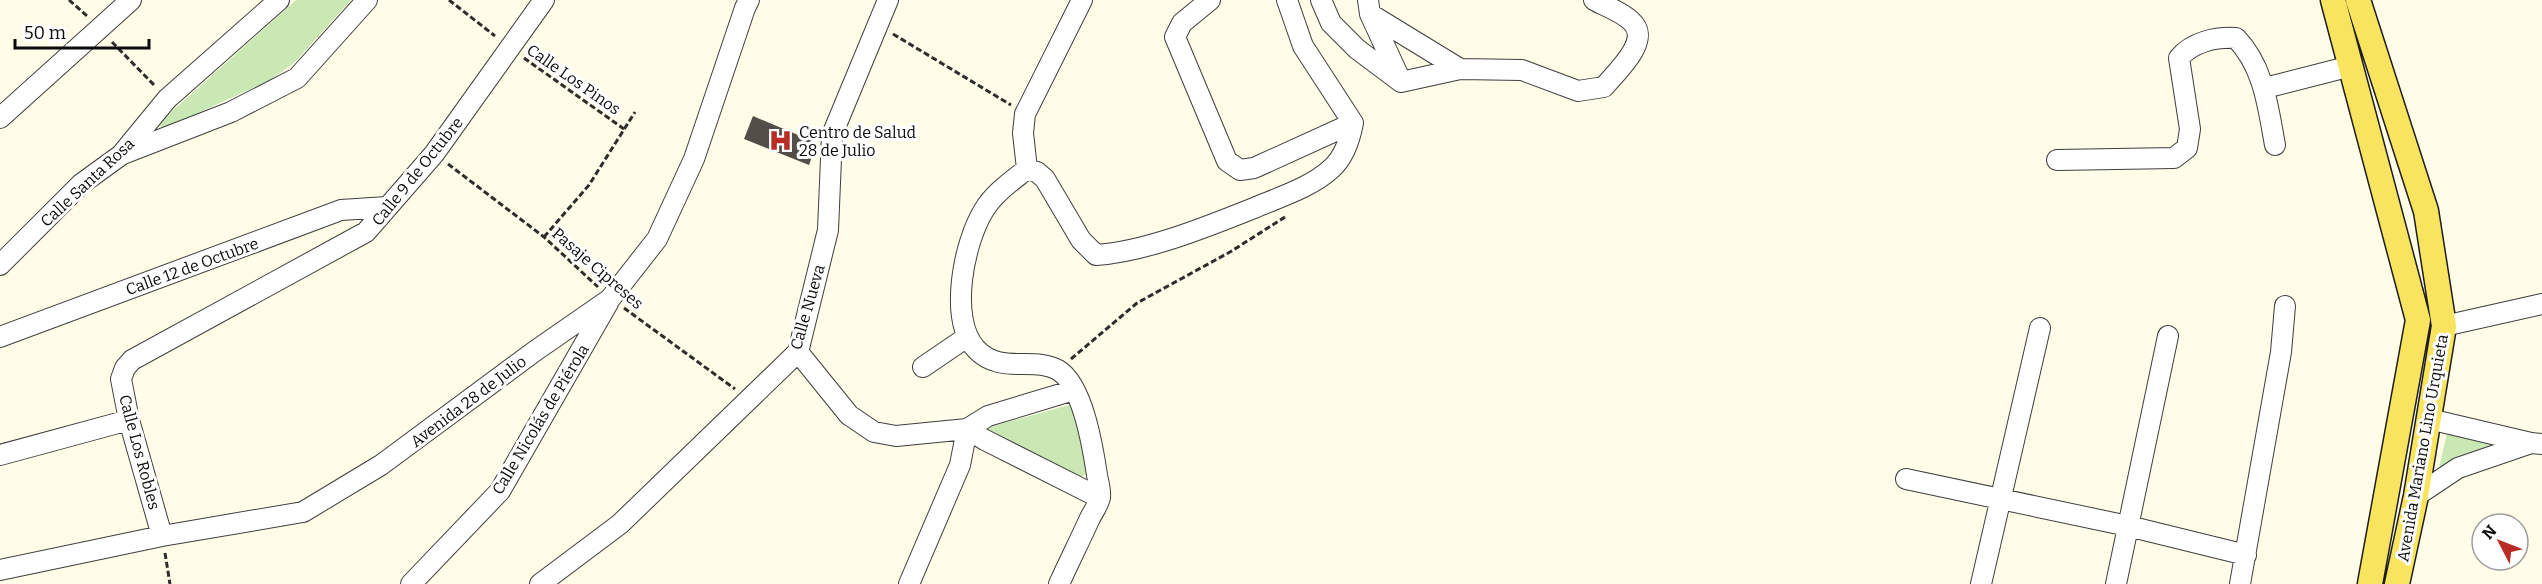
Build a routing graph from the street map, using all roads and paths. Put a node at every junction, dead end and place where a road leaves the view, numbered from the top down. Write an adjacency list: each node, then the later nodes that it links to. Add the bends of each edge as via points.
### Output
1 (69, 0): 18 (path)
2 (131, 0): 18 (street)
3 (279, 0): 24 (street, Calle Santa Rosa)
4 (367, 0): 32 (street, via 297,78 231,112)
5 (450, 0): 19 (path, Calle Los Pinos)
6 (544, 0): 19 (street, Calle 9 de Octubre)
7 (749, 0): 39 (street, Avenida 28 de Julio, via 694,159 657,239)
8 (888, 0): 17 (street, Calle Nueva)
9 (1082, 0): 26 (street)
10 (1210, 0): 28 (street, via 1182,23 1175,37 1227,161 1240,170 1254,168)
11 (1287, 0): 28 (street, via 1303,46)
12 (1321, 0): 22 (street, via 1331,23 1357,49)
13 (1594, 0): 21 (street, via 1632,21 1638,31 1638,44 1604,87 1578,91 1522,70)
14 (2333, 0): 20 (main road, Avenida Mariano Lino Urquieta)
15 (2358, 0): 42 (main road, Avenida Mariano Lino Urquieta, via 2426,211)
16 (1369, 7): 21 (street); 22 (street)
17 (878, 25): 26 (path); 47 (street, Calle Nueva, via 832,135 828,230)
18 (99, 28): 24 (path); 27 (street)
19 (511, 49): 29 (path, Calle Los Pinos); 31 (street, Calle 9 de Octubre)
20 (2350, 66): 23 (street); 74 (main road, Avenida Mariano Lino Urquieta, via 2418,320)
21 (1460, 69): 22 (street)
22 (1401, 82)
23 (2265, 88): 30 (street); 33 (street, via 2247,50 2236,38 2220,38 2187,48 2179,58 2190,129 2187,148 2174,158)
24 (167, 99): 32 (street, Calle Santa Rosa)
25 (635, 112): 29 (path)
26 (1025, 114): 34 (street)
27 (0, 118)
28 (1353, 123): 35 (street, via 1349,144 1333,168)
29 (624, 129): 37 (path, via 589,185)
30 (2275, 145)
31 (434, 154): 36 (street, Calle 9 de Octubre); 37 (path, Pasaje Cipreses)
32 (121, 155): 38 (street, Calle Santa Rosa, via 81,183)
33 (2057, 160)
34 (1027, 169): 35 (street, via 1045,179 1081,240 1096,255 1113,254 1200,230); 46 (street, via 984,210 971,244 961,285 960,312)
35 (1295, 191): 50 (path, via 1289,214 1137,303)
36 (387, 207): 45 (street, Calle 12 de Octubre, via 340,210); 48 (street, Calle 9 de Octubre, via 366,232 132,360)
37 (544, 237): 39 (path, Pasaje Cipreses)
38 (0, 265)
39 (610, 299): 52 (path, Pasaje Cipreses); 63 (street, Avenida 28 de Julio, via 381,465 303,512); 67 (street, Calle Nicolás de Piérola, via 500,491)
40 (2542, 304): 42 (street)
41 (2285, 306): 64 (street, via 2281,352)
42 (2444, 327): 53 (main road, Avenida Mariano Lino Urquieta)
43 (2040, 328): 61 (street)
44 (2168, 336): 62 (street)
45 (0, 337)
46 (967, 337): 49 (street); 50 (street, via 989,359 1048,366)
47 (798, 352): 52 (street, Calle Nueva); 55 (street, via 849,416 874,432 896,436)
48 (125, 368): 54 (street, Calle Los Robles, via 122,379)
49 (923, 368)
50 (1059, 371): 51 (street)
51 (1074, 390): 55 (street, via 988,416); 60 (street, via 1090,430)
52 (748, 398): 68 (street, Calle Nueva, via 620,524)
53 (2429, 419): 56 (street); 59 (main road, Avenida Mariano Lino Urquieta)
54 (129, 420): 57 (street); 63 (street, Calle Los Robles)
55 (967, 429): 60 (street); 69 (street, via 960,465)
56 (2537, 444): 59 (street, via 2458,468)
57 (0, 455)
58 (1906, 479): 61 (street)
59 (2416, 496): 75 (main road, Avenida Mariano Lino Urquieta)
60 (1100, 498): 70 (street)
61 (2001, 500): 62 (street); 71 (street)
62 (2128, 526): 64 (street); 72 (street)
63 (162, 536): 65 (street, Avenida 28 de Julio); 66 (path)
64 (2246, 555): 73 (street)
65 (0, 570)
66 (170, 584)
67 (411, 584)
68 (540, 584)
69 (909, 584)
70 (1059, 584)
71 (1981, 584)
72 (2116, 584)
73 (2240, 584)
74 (2370, 584)
75 (2397, 584)

